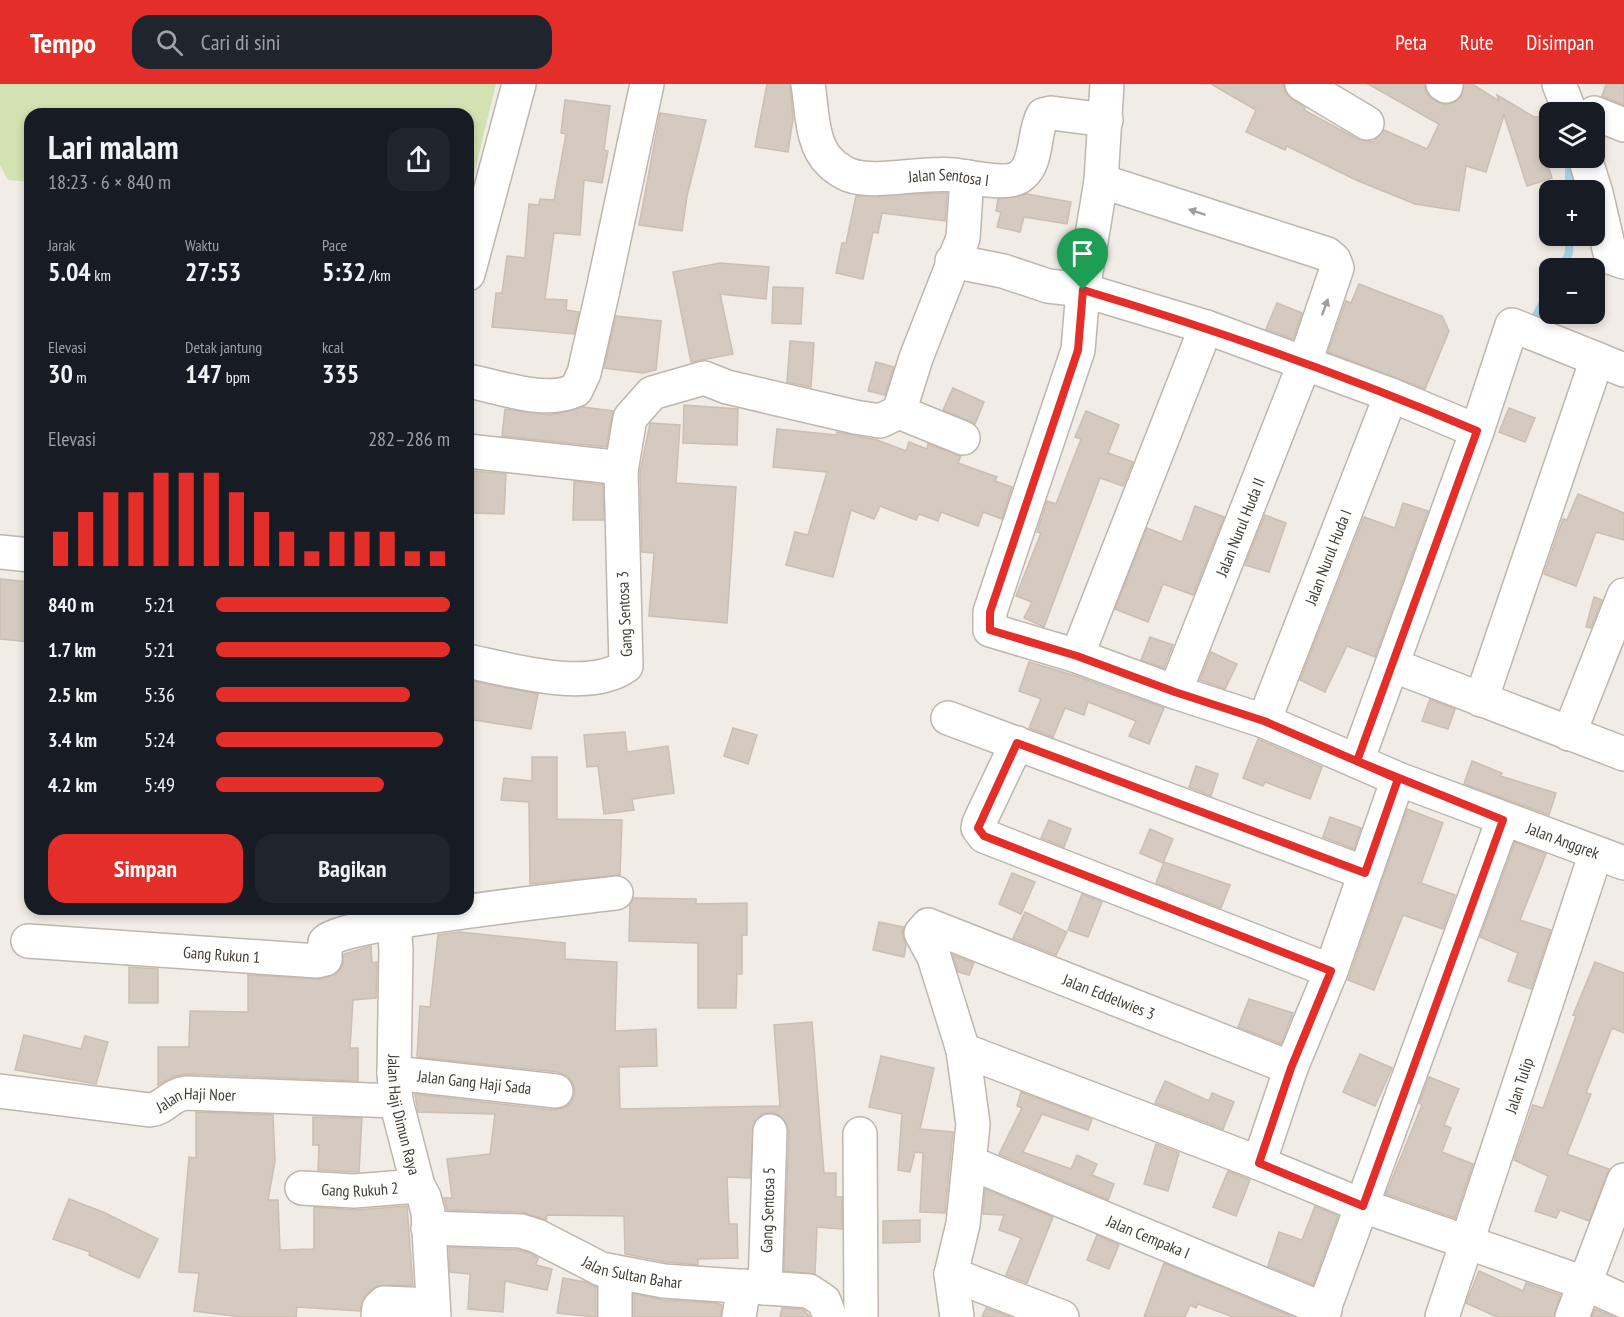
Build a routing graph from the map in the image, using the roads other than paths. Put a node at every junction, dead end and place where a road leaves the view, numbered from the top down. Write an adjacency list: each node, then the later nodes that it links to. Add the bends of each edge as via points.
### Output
1 (519, 84): 13 (street)
2 (647, 84): 20 (street, via 584,373 576,390 567,395 547,396)
3 (808, 84): 11 (street, Jalan Sentosa I, via 819,146 830,162 849,175)
4 (1107, 84): 7 (street)
5 (1302, 84): 8 (street)
6 (1605, 116): 9 (street)
7 (1106, 120): 11 (street, Jalan Sentosa I, via 1043,115 1028,169 1022,177 999,181); 12 (street)
8 (1367, 123)
9 (1624, 124)
10 (1588, 168): 14 (street)
11 (968, 177): 15 (street, via 963,238)
12 (1101, 182): 16 (street); 18 (street, Jalan Nurul Huda II, one-way to 12, via 1333,286 1337,268 1334,260 1327,254)
13 (474, 252)
14 (1618, 259)
15 (952, 261): 16 (street); 22 (street)
16 (1066, 289): 17 (street); 30 (street, Jalan Anggrek, via 1078,350 988,624 990,630)
17 (1206, 327): 18 (street); 30 (street)
18 (1305, 362): 21 (street); 33 (street, Jalan Nurul Huda II)
19 (1610, 365): 23 (street, via 1512,325); 34 (street)
20 (474, 382)
21 (1391, 395): 23 (street); 36 (street, Jalan Nurul Huda I)
22 (899, 412): 24 (street); 26 (street, via 880,420 855,417 704,378 652,393 630,418)
23 (1477, 431): 32 (street)
24 (963, 438)
25 (474, 452): 26 (street, via 614,467)
26 (621, 471): 31 (street, Gang Sentosa 3, via 626,666 615,674 598,678 544,676)
27 (0, 552): 28 (street)
28 (24, 554)
29 (1624, 594): 37 (street)
30 (1077, 656): 33 (street, Jalan Anggrek)
31 (474, 662)
32 (1392, 665): 34 (street); 40 (street)
33 (1175, 692): 36 (street, Jalan Anggrek)
34 (1481, 700): 37 (street)
35 (948, 718): 38 (street)
36 (1264, 721): 40 (street, Jalan Anggrek)
37 (1569, 734): 39 (street)
38 (1017, 743): 44 (street); 49 (street, via 979,823 984,836)
39 (1624, 754)
40 (1357, 761): 41 (street, Jalan Anggrek)
41 (1398, 779): 42 (street, Jalan Anggrek); 44 (street)
42 (1503, 820): 43 (street, Jalan Anggrek); 62 (street)
43 (1610, 858): 64 (street, Jalan Tulip)
44 (1365, 873): 49 (street)
45 (616, 893): 46 (street)
46 (474, 908)
47 (393, 916): 48 (street, Gang Rukun 1, via 332,935 325,942 325,959 317,961); 52 (street, Jalan Haji Dimun Raya)
48 (28, 941)
49 (1331, 971): 51 (street)
50 (963, 1050): 51 (street, Jalan Eddelwies 3, via 934,957 921,933 928,925); 57 (street, via 973,1124); 58 (street)
51 (1291, 1068): 58 (street)
52 (395, 1087): 53 (street, Jalan Haji Noer, via 186,1093 174,1095 159,1108 150,1110); 54 (street, Jalan Gang Haji Sada); 60 (street, Jalan Haji Dimun Raya)
53 (0, 1091)
54 (556, 1091)
55 (770, 1131): 68 (street, Gang Sentosa 5)
56 (860, 1134): 75 (street)
57 (970, 1163): 66 (street, via 963,1224); 71 (street, Jalan Cempaka I)
58 (1259, 1163): 62 (street)
59 (1624, 1180): 67 (street)
60 (418, 1186): 61 (street, Gang Rukuh 2, via 354,1191); 63 (street, Jalan Haji Dimun Raya, via 424,1197)
61 (302, 1188)
62 (1363, 1206): 64 (street); 71 (street)
63 (428, 1228): 65 (street, Jalan Sultan Bahar, via 521,1232 537,1236 600,1269); 70 (street, Jalan Haji Dimun Raya)
64 (1468, 1244): 67 (street); 78 (street, Jalan Tulip)
65 (615, 1272): 68 (street, Jalan Sultan Bahar); 73 (street)
66 (951, 1274): 76 (street); 77 (street)
67 (1584, 1283): 69 (street); 79 (street)
68 (749, 1297): 74 (street, Jalan Sultan Bahar, via 809,1291 824,1301)
69 (1624, 1301)
70 (434, 1311): 72 (street, via 384,1303)
71 (1323, 1314)
72 (378, 1317)
73 (615, 1317)
74 (830, 1317)
75 (861, 1317)
76 (957, 1317)
77 (1062, 1317)
78 (1442, 1317)
79 (1572, 1317)

